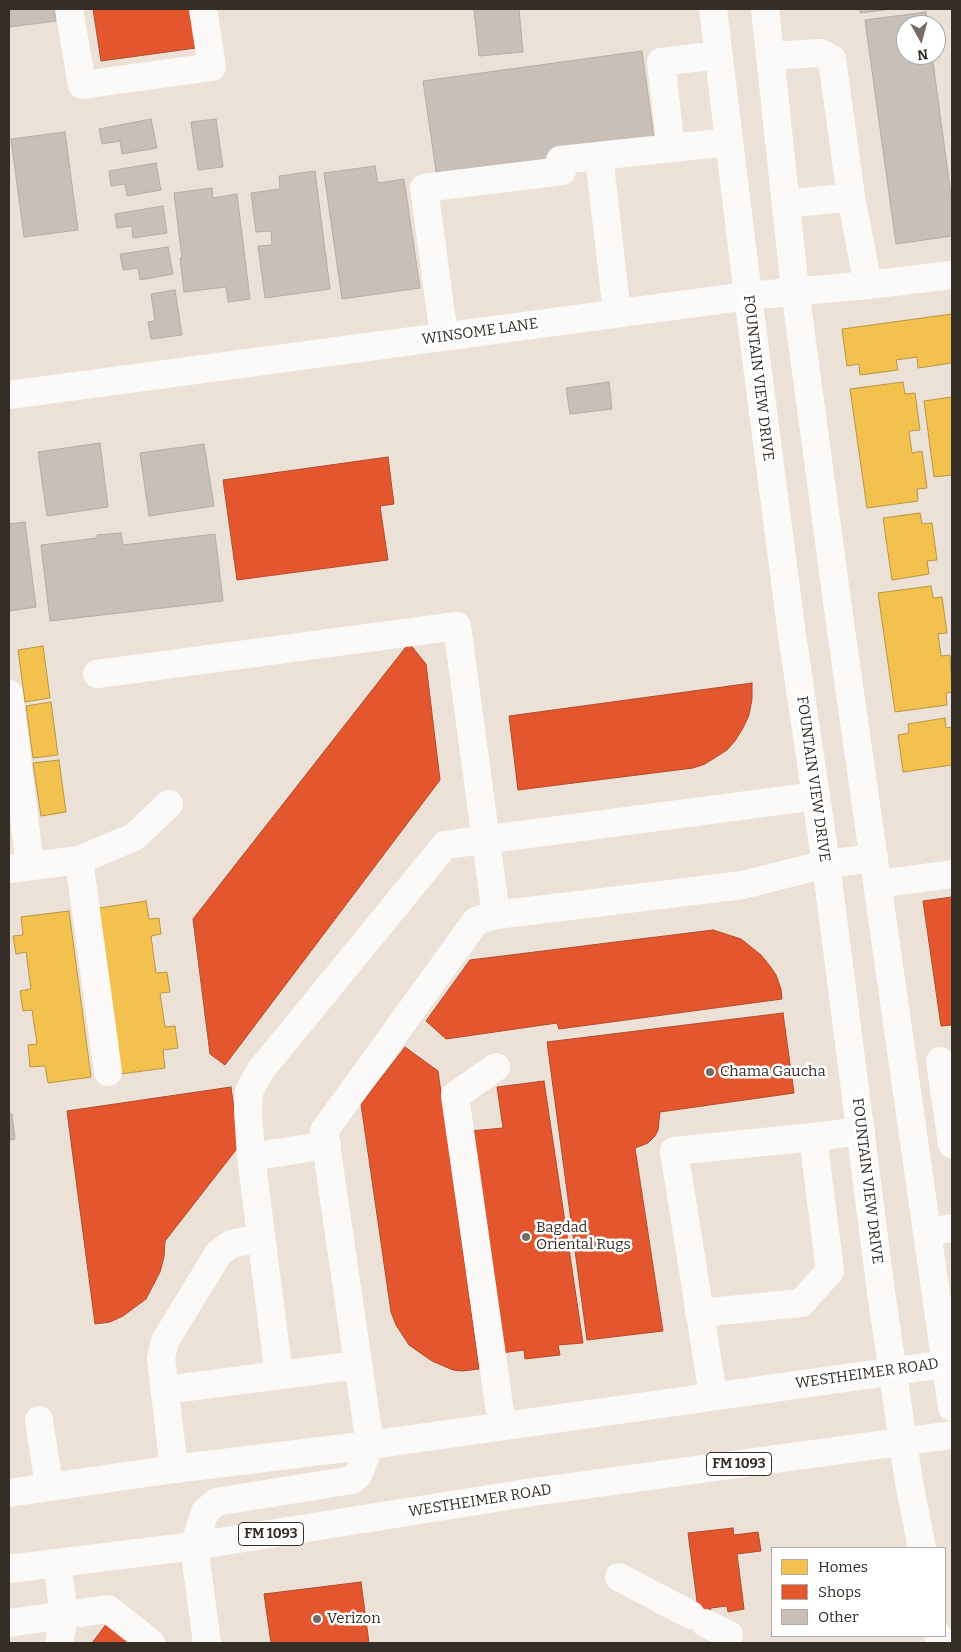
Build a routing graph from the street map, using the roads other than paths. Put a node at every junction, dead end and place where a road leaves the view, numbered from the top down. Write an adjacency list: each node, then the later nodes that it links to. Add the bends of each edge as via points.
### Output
1 (69, 9): 2 (main road, via 82,85 212,67)
2 (203, 9)
3 (713, 9): 5 (main road, FOUNTAIN VIEW DRIVE)
4 (765, 9): 6 (main road)
5 (718, 55): 7 (main road, FOUNTAIN VIEW DRIVE); 8 (main road, via 660,62)
6 (770, 56): 10 (main road, via 820,53 832,59); 11 (main road)
7 (729, 142): 8 (main road); 15 (main road, FOUNTAIN VIEW DRIVE)
8 (671, 148): 9 (main road)
9 (599, 156): 16 (main road); 17 (main road, via 560,160 562,171 424,188)
10 (852, 196): 11 (main road); 13 (main road)
11 (786, 204): 14 (main road)
12 (952, 275): 13 (main road, WINSOME LANE)
13 (868, 285): 14 (main road, WINSOME LANE)
14 (795, 290): 15 (main road, WINSOME LANE); 27 (main road)
15 (748, 296): 16 (main road, WINSOME LANE); 21 (main road, FOUNTAIN VIEW DRIVE)
16 (617, 313): 17 (main road, WINSOME LANE)
17 (444, 336): 18 (main road, WINSOME LANE)
18 (9, 395)
19 (97, 674): 23 (main road, via 457,626)
20 (9, 694): 26 (main road)
21 (816, 796): 23 (main road); 25 (main road, FOUNTAIN VIEW DRIVE)
22 (170, 804): 24 (main road, via 134,836)
23 (486, 840): 29 (main road); 38 (main road, via 445,845 260,1071 249,1091)
24 (79, 860): 26 (main road); 33 (main road)
25 (826, 864): 27 (main road); 29 (main road, via 743,885); 34 (main road, FOUNTAIN VIEW DRIVE)
26 (20, 868)
27 (876, 871): 28 (main road); 31 (main road)
28 (952, 874)
29 (496, 915): 37 (main road, via 476,921 324,1131)
30 (946, 1060): 31 (main road); 36 (main road)
31 (904, 1066): 39 (main road)
32 (496, 1067): 50 (main road, via 455,1096)
33 (108, 1072)
34 (861, 1131): 35 (main road); 44 (main road, FOUNTAIN VIEW DRIVE)
35 (813, 1137): 41 (main road, via 830,1272 801,1303); 41 (main road, via 674,1151)
36 (952, 1144)
37 (327, 1145): 38 (main road); 43 (main road)
38 (251, 1157): 40 (main road)
39 (940, 1230): 42 (main road)
40 (260, 1238): 45 (main road); 46 (main road, via 230,1244 218,1254 165,1341 161,1358)
41 (699, 1313): 47 (main road)
42 (949, 1363): 44 (main road, WESTHEIMER ROAD); 48 (main road)
43 (358, 1365): 45 (main road); 53 (main road)
44 (892, 1371): 47 (main road, WESTHEIMER ROAD); 52 (main road, FOUNTAIN VIEW DRIVE)
45 (280, 1375): 46 (main road)
46 (165, 1390): 54 (main road)
47 (713, 1396): 50 (main road, WESTHEIMER ROAD)
48 (952, 1407)
49 (39, 1420): 55 (main road)
50 (502, 1426): 53 (main road, WESTHEIMER ROAD)
51 (952, 1435): 52 (main road, WESTHEIMER ROAD / FM 1093)
52 (902, 1441): 57 (main road, WESTHEIMER ROAD / FM 1093, via 533,1492); 58 (main road, FOUNTAIN VIEW DRIVE)
53 (370, 1444): 54 (main road, WESTHEIMER ROAD); 57 (main road, via 358,1475 352,1480 216,1502 205,1512)
54 (174, 1469): 55 (main road, WESTHEIMER ROAD)
55 (48, 1486): 56 (main road, WESTHEIMER ROAD)
56 (9, 1493)
57 (194, 1546): 59 (main road, WESTHEIMER ROAD / FM 1093); 67 (main road)
58 (922, 1547)
59 (57, 1563): 60 (main road, WESTHEIMER ROAD / FM 1093); 62 (main road)
60 (9, 1569)
61 (619, 1577): 64 (main road)
62 (64, 1615): 63 (main road); 65 (main road); 66 (main road, via 108,1609)
63 (9, 1623)
64 (729, 1635)
65 (59, 1643)
66 (151, 1643)
67 (207, 1643)

